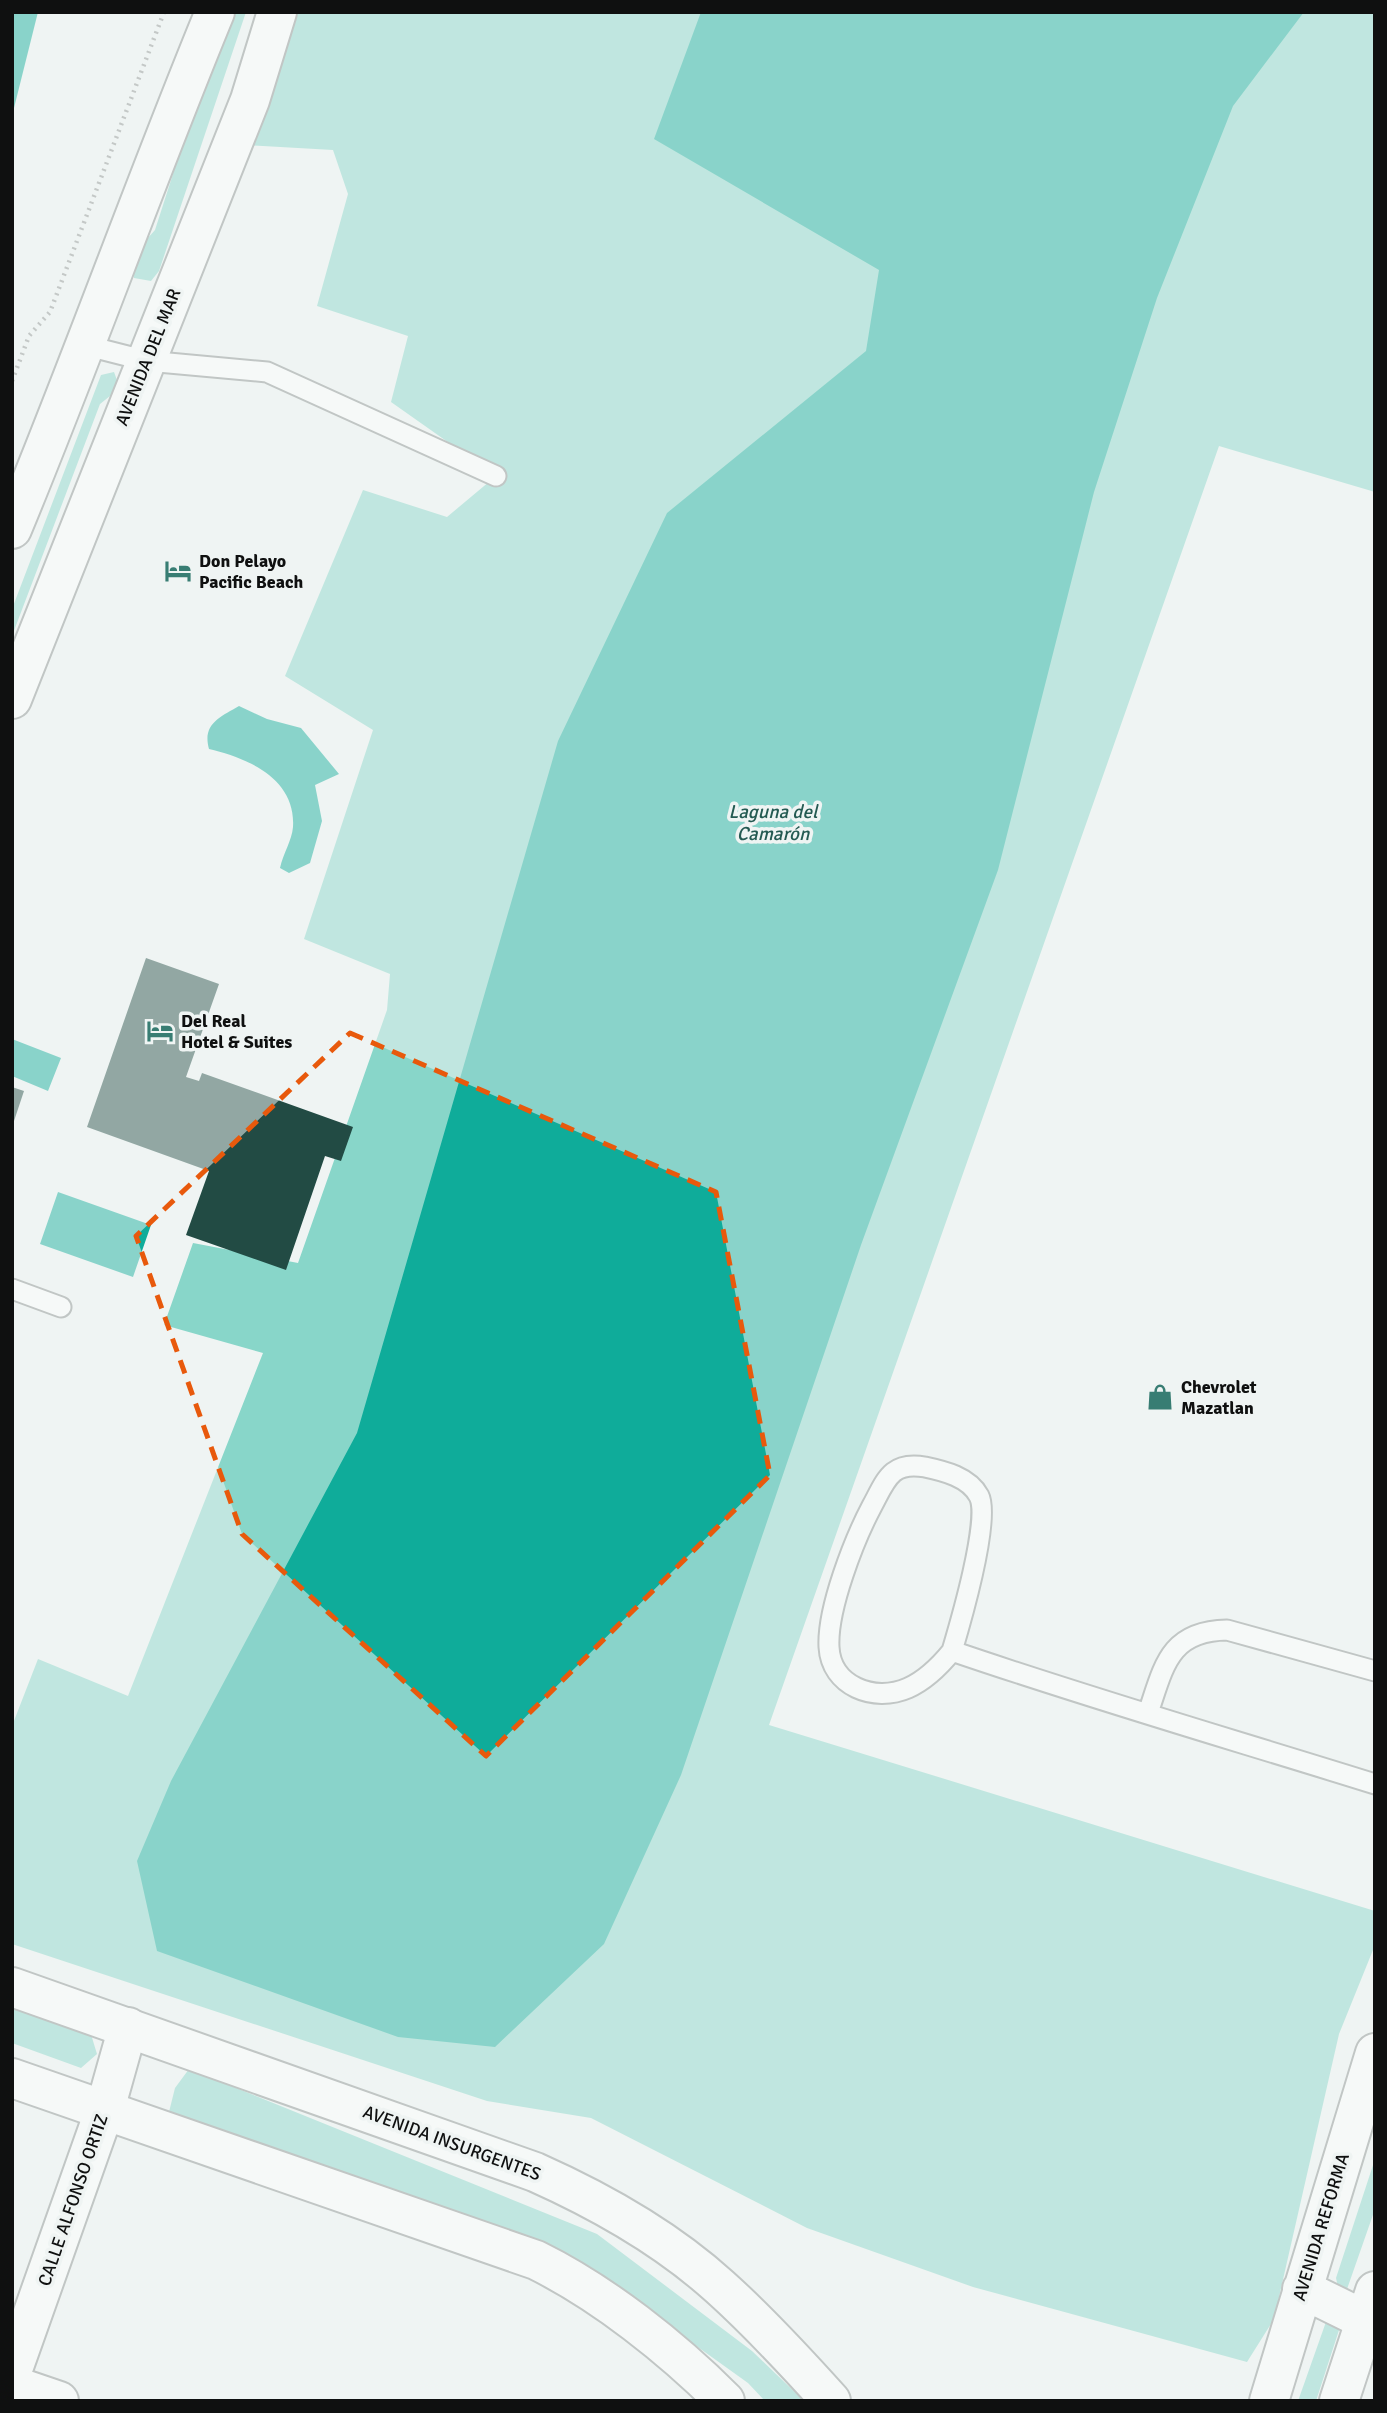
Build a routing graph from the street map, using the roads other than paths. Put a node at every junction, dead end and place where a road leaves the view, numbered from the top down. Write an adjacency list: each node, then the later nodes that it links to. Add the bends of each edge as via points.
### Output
1 (215, 12): 3 (main road)
2 (277, 12): 4 (main road, AVENIDA DEL MAR, via 250,100)
3 (84, 345): 4 (lane); 6 (main road)
4 (147, 361): 5 (lane, via 267,372); 7 (main road, AVENIDA DEL MAR)
5 (496, 476)
6 (12, 529)
7 (12, 699)
8 (12, 1289): 9 (lane)
9 (61, 1307)
10 (952, 1651): 10 (lane, via 982,1519 980,1497 956,1476 909,1464 889,1474 864,1520 829,1619 829,1650 840,1678 858,1689 889,1695 936,1671); 12 (lane)
11 (1375, 1671): 12 (lane, via 1227,1630 1203,1630 1182,1640 1166,1661)
12 (1147, 1713): 13 (lane)
13 (1375, 1784)
14 (12, 1987): 15 (main road, AVENIDA INSURGENTES)
15 (128, 2027): 18 (main road, CALLE ALFONSO ORTIZ); 25 (main road, AVENIDA INSURGENTES, via 535,2172 589,2196 718,2284)
16 (1375, 2053): 19 (main road, AVENIDA REFORMA)
17 (12, 2078): 18 (main road)
18 (105, 2109): 21 (main road, CALLE ALFONSO ORTIZ); 24 (main road, via 536,2260 570,2277 663,2346)
19 (1302, 2288): 20 (main road); 26 (main road, AVENIDA REFORMA)
20 (1370, 2305): 27 (main road)
21 (12, 2372)
22 (12, 2385): 23 (main road)
23 (59, 2401)
24 (725, 2401)
25 (831, 2401)
26 (1269, 2401)
27 (1339, 2401)

